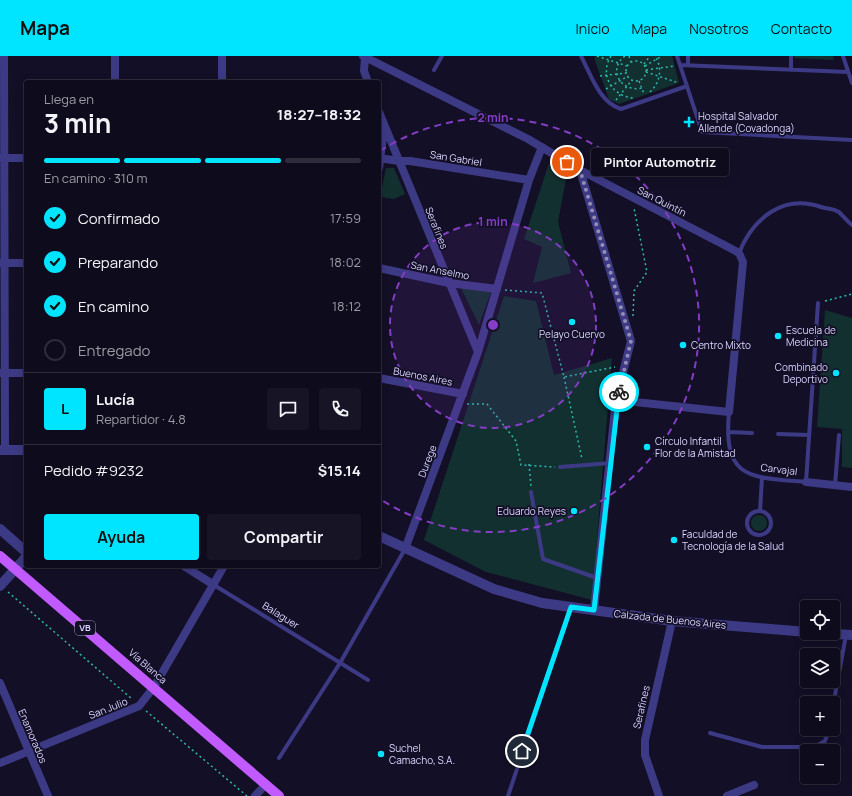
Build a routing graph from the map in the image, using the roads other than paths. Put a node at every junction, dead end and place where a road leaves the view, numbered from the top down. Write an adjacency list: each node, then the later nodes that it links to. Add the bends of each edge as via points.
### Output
1 (4, 56): 26 (street)
2 (115, 56): 16 (street)
3 (222, 56): 17 (street)
4 (442, 56): 13 (lane)
5 (581, 56): 20 (lane, via 597,86 612,106 621,109)
6 (677, 56): 11 (lane)
7 (688, 56): 12 (lane)
8 (791, 56): 14 (lane)
9 (843, 56): 15 (lane)
10 (364, 57): 18 (street); 24 (street, San Quintín)
11 (680, 65): 12 (lane); 20 (lane)
12 (688, 65): 14 (lane)
13 (434, 70)
14 (791, 70): 15 (lane)
15 (848, 72): 19 (lane)
16 (115, 80)
17 (222, 80)
18 (367, 80)
19 (852, 83)
20 (687, 86): 23 (lane, via 702,132)
21 (381, 117): 22 (street, Serafines)
22 (385, 128): 25 (street); 29 (street, Serafines)
23 (852, 140)
24 (542, 147): 30 (street, San Quintín); 31 (street, Durege)
25 (381, 152)
26 (3, 158): 27 (street); 34 (street)
27 (24, 158)
28 (381, 158): 29 (street, San Gabriel)
29 (399, 161): 31 (street, San Gabriel); 37 (street, Serafines)
30 (580, 170): 33 (street, San Quintín); 45 (street, via 631,341)
31 (529, 180): 38 (street, Durege)
32 (852, 225): 33 (lane, via 832,209 800,203 789,205 766,215 756,224)
33 (739, 253): 46 (street, Carvajal, via 743,262)
34 (2, 263): 35 (street); 41 (street)
35 (24, 263)
36 (381, 268): 37 (street, San Anselmo)
37 (449, 283): 38 (street, San Anselmo); 40 (street, Serafines)
38 (497, 289): 40 (street, Durege)
39 (818, 303): 50 (lane)
40 (478, 352): 44 (street, Durege)
41 (2, 373): 42 (street); 52 (street)
42 (24, 373)
43 (381, 378): 44 (street, Buenos Aires)
44 (463, 394): 64 (street, Durege)
45 (616, 400): 46 (street); 54 (street)
46 (729, 412): 47 (lane, Carvajal)
47 (728, 432): 48 (lane); 56 (lane, Carvajal, via 728,445 734,461 746,471)
48 (752, 433)
49 (778, 434): 50 (lane)
50 (809, 435): 57 (lane)
51 (839, 435): 58 (lane)
52 (2, 450): 53 (street)
53 (24, 450)
54 (611, 463): 55 (lane); 71 (street)
55 (560, 467)
56 (762, 478): 57 (lane, Carvajal); 61 (lane)
57 (806, 482): 58 (street, Carvajal)
58 (835, 485): 59 (street, Carvajal)
59 (852, 487)
60 (531, 492): 71 (lane, via 543,559)
61 (760, 511): 61 (lane, via 750,515 747,522 752,532 759,534 766,532 770,525 767,514)
62 (0, 529): 65 (street)
63 (381, 537): 64 (street, Calzada de Buenos Aires)
64 (405, 548): 74 (street, Calzada de Buenos Aires, via 508,595); 79 (lane, Durege)
65 (24, 550)
66 (0, 556): 70 (main road, Vía Blanca / VB)
67 (24, 559): 70 (street)
68 (187, 568): 72 (street, Balaguer)
69 (223, 568): 72 (street, San Julio)
70 (16, 569): 73 (street); 82 (main road, Vía Blanca / VB)
71 (598, 578): 75 (street)
72 (214, 585): 79 (lane, Balaguer); 82 (street, San Julio)
73 (0, 586)
74 (571, 607): 75 (street, Calzada de Buenos Aires); 94 (lane)
75 (594, 610): 76 (street, Calzada de Buenos Aires)
76 (672, 621): 77 (street, Calzada de Buenos Aires); 95 (street, Serafines, via 645,740 645,755)
77 (800, 631)
78 (849, 635): 83 (lane)
79 (340, 663): 80 (lane, Balaguer); 87 (lane, Durege)
80 (368, 680)
81 (0, 683): 86 (street, Enamorados)
82 (154, 687): 86 (street, San Julio, via 139,706); 89 (main road, Vía Blanca / VB)
83 (835, 696)
84 (710, 733): 85 (lane, via 762,747 816,746 825,741)
85 (827, 736)
86 (29, 751): 88 (street, San Julio); 91 (street, Enamorados)
87 (278, 758)
88 (0, 763)
89 (266, 784): 92 (street); 93 (main road, Vía Blanca / VB)
90 (754, 785): 96 (street)
91 (48, 796)
92 (255, 796)
93 (279, 796)
94 (508, 796)
95 (659, 796)
96 (727, 796)

